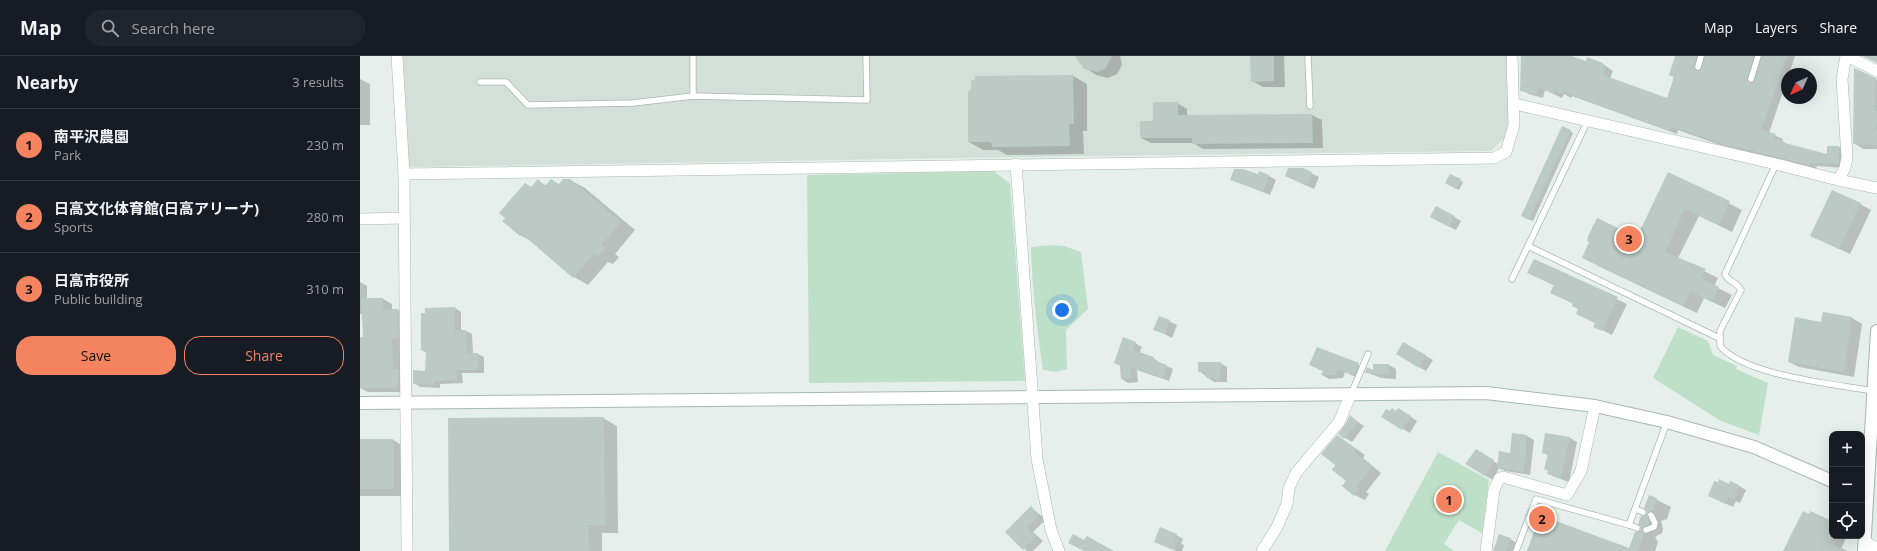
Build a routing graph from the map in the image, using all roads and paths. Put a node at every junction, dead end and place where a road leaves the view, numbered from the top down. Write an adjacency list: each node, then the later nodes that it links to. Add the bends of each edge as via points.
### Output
1 (397, 56): 19 (street)
2 (693, 56): 13 (lane)
3 (866, 56): 13 (lane, via 867,100)
4 (1308, 56): 15 (lane)
5 (1512, 56): 14 (street)
6 (1701, 56): 9 (lane)
7 (1758, 56): 11 (lane)
8 (1846, 56): 10 (street); 20 (street, via 1842,79 1847,157 1845,168)
9 (1698, 67)
10 (1877, 71)
11 (1751, 79)
12 (480, 82): 13 (lane, via 506,82 528,105 633,103)
13 (693, 96)
14 (1515, 104): 16 (street); 17 (street, via 1514,125 1506,152 1494,158)
15 (1310, 106)
16 (1588, 120): 18 (street); 24 (lane)
17 (1016, 164): 19 (street); 32 (street)
18 (1776, 164): 20 (street); 27 (lane, via 1725,274 1727,279 1738,285 1741,290 1720,330)
19 (404, 174): 22 (street)
20 (1838, 180): 21 (street)
21 (1877, 188)
22 (404, 218): 23 (street); 33 (street)
23 (360, 219)
24 (1528, 246): 25 (lane); 27 (lane)
25 (1512, 279)
26 (1877, 331): 29 (street)
27 (1719, 338): 30 (lane, via 1720,346 1727,353 1765,371)
28 (1368, 354): 31 (lane)
29 (1876, 371): 30 (street)
30 (1874, 391): 38 (street)
31 (1351, 394): 32 (street); 35 (street, via 1486,393); 50 (street, via 1340,422 1296,473 1277,527)
32 (1032, 397): 33 (street); 49 (street, via 1038,466 1051,530)
33 (405, 402): 34 (street); 48 (street)
34 (360, 403)
35 (1595, 406): 36 (street); 51 (street, via 1581,471 1567,495 1503,477 1499,479 1494,490)
36 (1667, 422): 37 (street, via 1754,447); 40 (lane)
37 (1829, 480)
38 (1865, 495)
39 (1865, 503): 46 (street)
40 (1635, 509): 41 (lane); 43 (lane)
41 (1643, 512)
42 (1651, 515): 45 (lane, via 1654,527)
43 (1629, 525): 44 (lane); 52 (lane, via 1536,499)
44 (1637, 528)
45 (1646, 530)
46 (1864, 547): 47 (street)
47 (1877, 548)
48 (407, 551)
49 (1059, 551)
50 (1262, 551)
51 (1486, 551)
52 (1516, 551)

